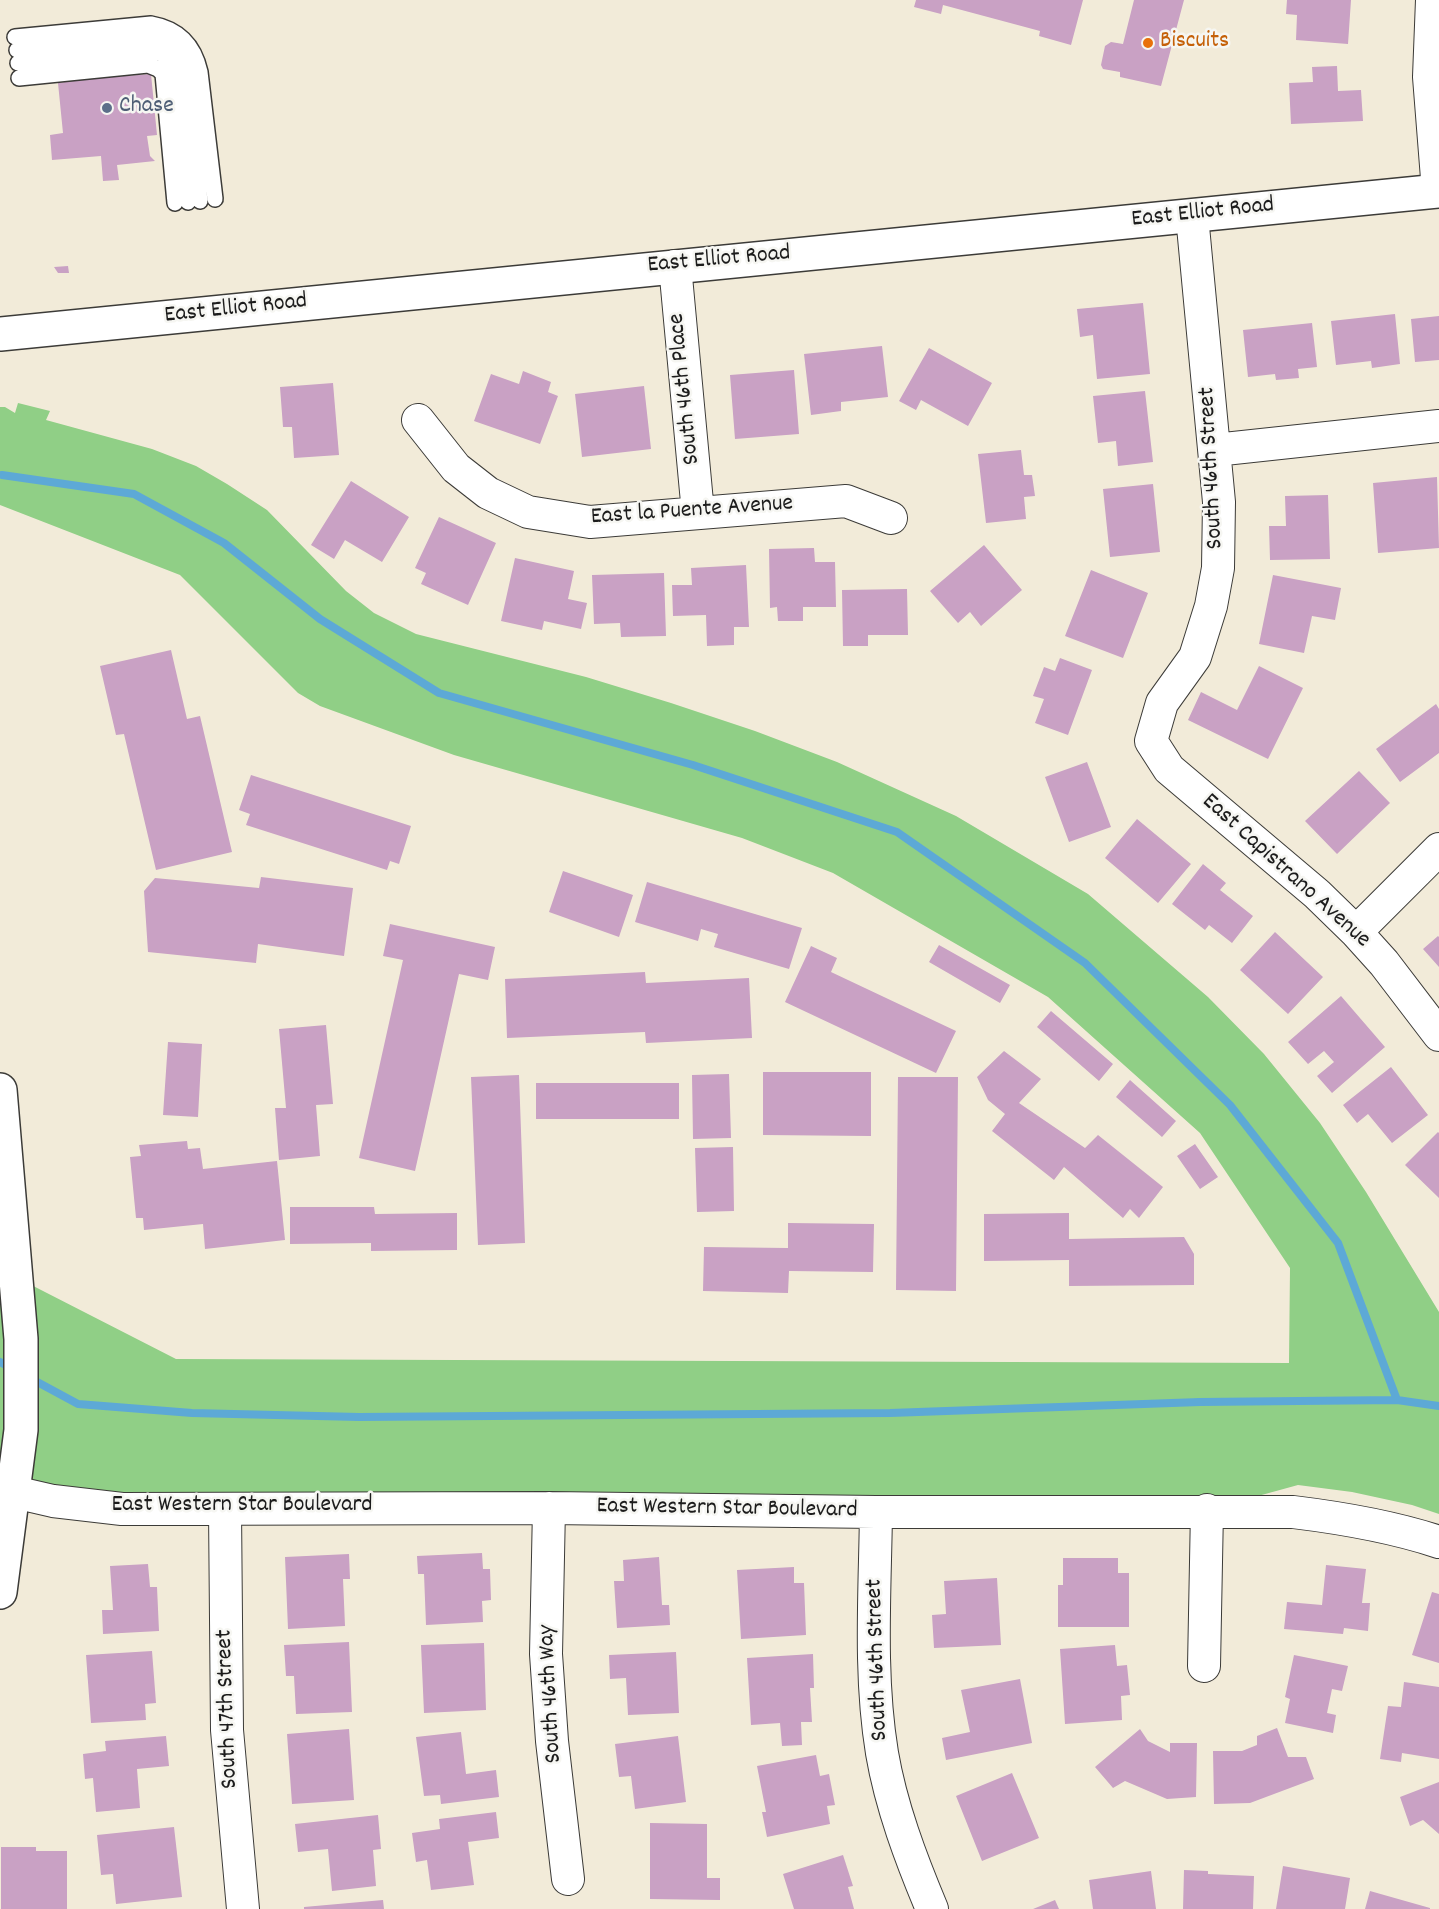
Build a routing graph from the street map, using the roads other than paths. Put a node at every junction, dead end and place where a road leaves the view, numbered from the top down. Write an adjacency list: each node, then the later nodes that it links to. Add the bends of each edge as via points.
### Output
1 (1432, 0): 3 (street, via 1429,77)
2 (17, 57): 2 (lane, via 150,38 174,46 185,59 195,201 163,74 158,69 148,65)
3 (1439, 191): 4 (main road, East Elliot Road)
4 (1192, 216): 5 (main road, East Elliot Road); 9 (street, South 46th Street)
5 (675, 266): 6 (main road, East Elliot Road); 10 (street, South 46th Place)
6 (0, 334)
7 (418, 420): 10 (street, East la Puente Avenue, via 456,468 488,493 528,512 590,522)
8 (1439, 426): 9 (street)
9 (1215, 450): 12 (street, South 46th Street, via 1218,568 1211,606 1195,657 1162,703)
10 (698, 513): 11 (street, East la Puente Avenue, via 846,501)
11 (891, 518)
12 (1151, 741): 14 (street, East Capistrano Avenue, via 1169,769 1317,894)
13 (1439, 849): 14 (street)
14 (1356, 932): 15 (street, East Capistrano Avenue)
15 (1439, 1035)
16 (0, 1090): 17 (main road, via 21,1339 21,1430)
17 (14, 1492): 19 (street, East Western Star Boulevard, via 122,1509); 23 (main road)
18 (549, 1508): 19 (street, East Western Star Boulevard); 21 (street, East Western Star Boulevard); 25 (street, South 46th Way, via 546,1654)
19 (225, 1509): 26 (street, South 47th Street, via 227,1730)
20 (1207, 1510): 21 (street, East Western Star Boulevard); 22 (street, East Western Star Boulevard, via 1293,1512 1347,1519); 24 (street)
21 (876, 1512): 27 (street, South 46th Street, via 875,1680 882,1753 896,1811)
22 (1439, 1542)
23 (0, 1592)
24 (1204, 1666)
25 (568, 1879)
26 (243, 1909)
27 (932, 1909)

